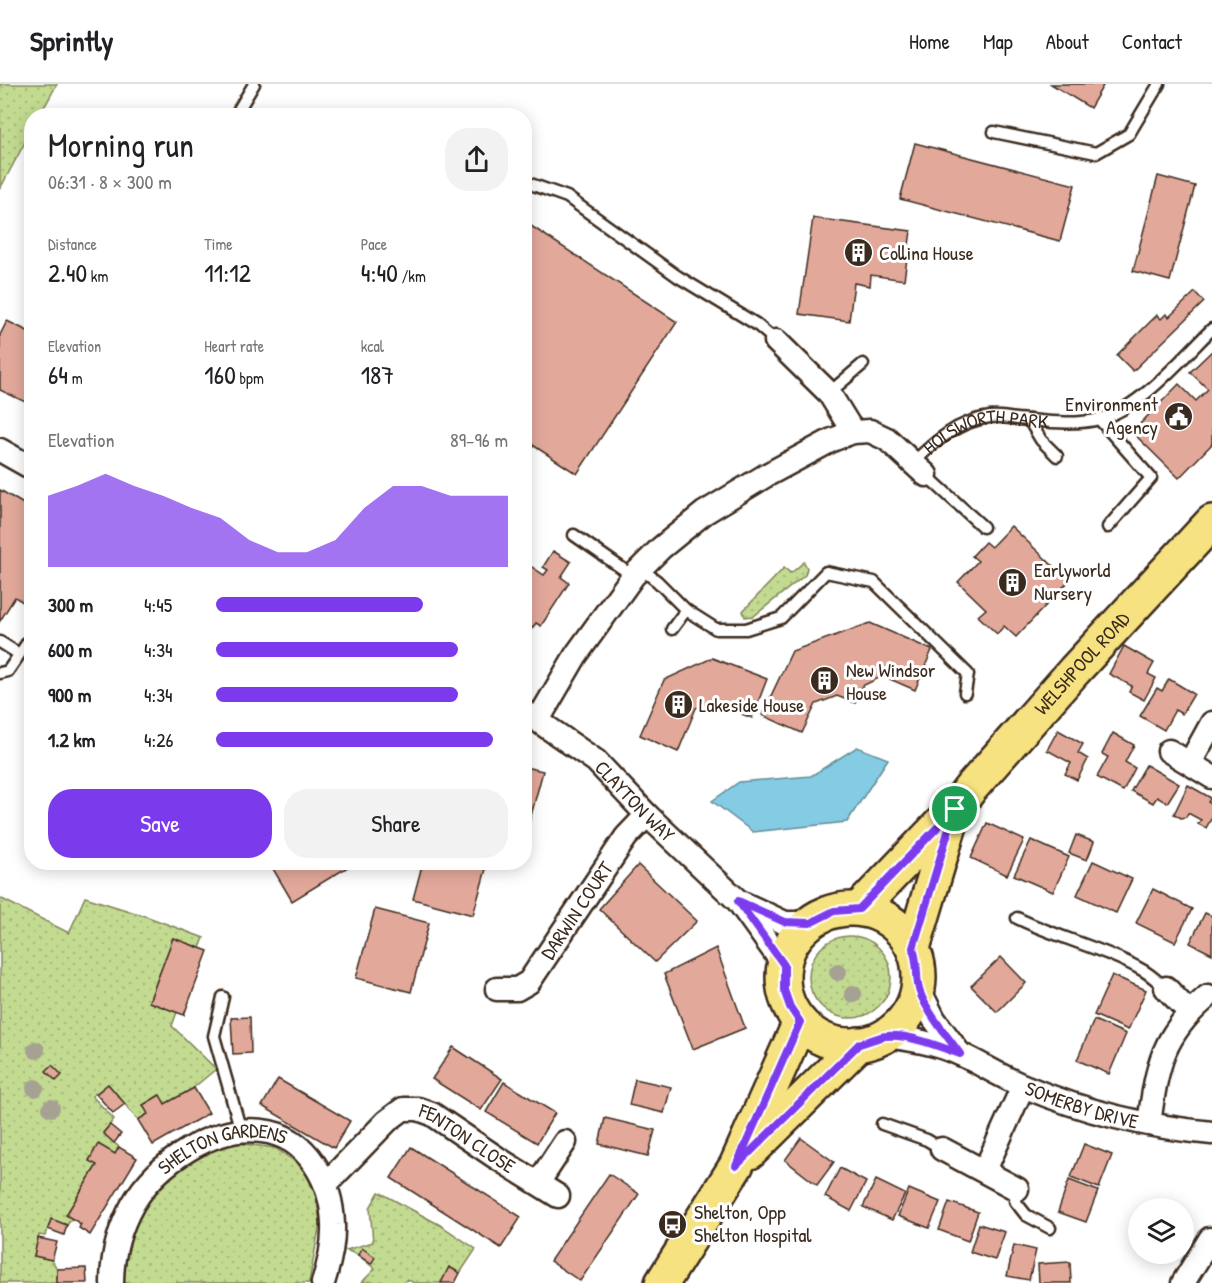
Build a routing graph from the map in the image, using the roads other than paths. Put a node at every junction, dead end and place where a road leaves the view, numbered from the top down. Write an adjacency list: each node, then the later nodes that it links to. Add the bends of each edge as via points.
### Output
1 (254, 84): 3 (lane)
2 (1159, 84): 4 (lane, via 1130,134 1096,153)
3 (240, 108)
4 (994, 132)
5 (532, 184): 7 (lane, via 567,197)
6 (1212, 329): 10 (lane, HOLSWORTH PARK, via 1130,405)
7 (776, 341): 9 (street)
8 (863, 364): 9 (lane)
9 (829, 393): 12 (street)
10 (1099, 419): 11 (lane, HOLSWORTH PARK); 19 (lane, via 1151,478)
11 (1029, 420): 14 (lane); 16 (lane, HOLSWORTH PARK, via 990,417 962,426 932,444)
12 (853, 432): 16 (street, HOLSWORTH PARK, via 870,432 887,439); 21 (street, via 765,476 704,513)
13 (0, 450): 15 (street)
14 (1057, 456)
15 (24, 464)
16 (920, 469): 18 (lane)
17 (1212, 522): 35 (main road, WELSHPOOL ROAD, via 1074,671)
18 (983, 527)
19 (1108, 527)
20 (574, 534): 21 (lane)
21 (637, 572): 22 (lane, via 657,581); 29 (street)
22 (686, 610): 23 (lane); 28 (lane, via 716,629 746,629 781,618 826,572 874,582 968,674)
23 (672, 629)
24 (0, 642): 26 (lane)
25 (24, 647): 26 (lane)
26 (19, 654): 27 (lane, via 8,671)
27 (0, 673)
28 (965, 693)
29 (532, 715)
30 (532, 717): 36 (street, CLAYTON WAY, via 596,761)
31 (1212, 723): 33 (street)
32 (1169, 751): 33 (street)
33 (1190, 763): 34 (street)
34 (1212, 777)
35 (955, 809): 38 (main road, WELSHPOOL ROAD); 41 (main road, WELSHPOOL ROAD)
36 (647, 815): 37 (street, CLAYTON WAY); 45 (street, DARWIN COURT, via 626,837 533,987)
37 (738, 901): 40 (street, CLAYTON WAY, via 785,922); 42 (street, CLAYTON WAY)
38 (859, 909): 40 (main road, WELSHPOOL ROAD, via 834,911); 41 (main road, WELSHPOOL ROAD, via 882,916 899,928)
39 (1017, 918): 44 (lane, via 1122,960)
40 (810, 923): 42 (main road, WELSHPOOL ROAD, via 792,943)
41 (913, 948): 43 (main road, WELSHPOOL ROAD)
42 (784, 965): 49 (main road, WELSHPOOL ROAD, via 784,990)
43 (918, 987): 50 (main road, WELSHPOOL ROAD, via 911,1009 900,1024); 51 (street, SOMERBY DRIVE, via 934,1019)
44 (1166, 988): 48 (street)
45 (497, 989)
46 (1210, 994): 48 (street)
47 (223, 997): 55 (lane, via 214,1035)
48 (1189, 1012): 54 (street, via 1164,1054)
49 (800, 1022): 50 (main road, WELSHPOOL ROAD, via 837,1044); 59 (main road, WELSHPOOL ROAD)
50 (872, 1040): 51 (street, SOMERBY DRIVE, via 922,1040); 59 (main road, WELSHPOOL ROAD)
51 (960, 1054): 52 (street, SOMERBY DRIVE)
52 (1023, 1086): 54 (street, SOMERBY DRIVE, via 1079,1107); 60 (street)
53 (882, 1124): 58 (lane)
54 (1149, 1124): 56 (street, SOMERBY DRIVE)
55 (241, 1131): 61 (street, SHELTON GARDENS, via 263,1131 292,1142 303,1149); 67 (street, SHELTON GARDENS, via 213,1137 188,1149 149,1184 124,1221 114,1255)
56 (1212, 1133)
57 (565, 1142): 62 (street)
58 (942, 1149): 60 (street)
59 (736, 1166): 69 (main road, WELSHPOOL ROAD)
60 (985, 1170): 63 (street)
61 (326, 1184): 62 (street, FENTON CLOSE, via 403,1109 432,1114); 68 (street, SHELTON GARDENS, via 333,1225)
62 (538, 1184): 64 (street, FENTON CLOSE)
63 (1017, 1189): 65 (lane, via 1015,1201 1026,1215)
64 (558, 1196)
65 (1050, 1228)
66 (1212, 1241): 70 (street)
67 (112, 1283)
68 (323, 1283)
69 (662, 1283)
70 (1183, 1283)

